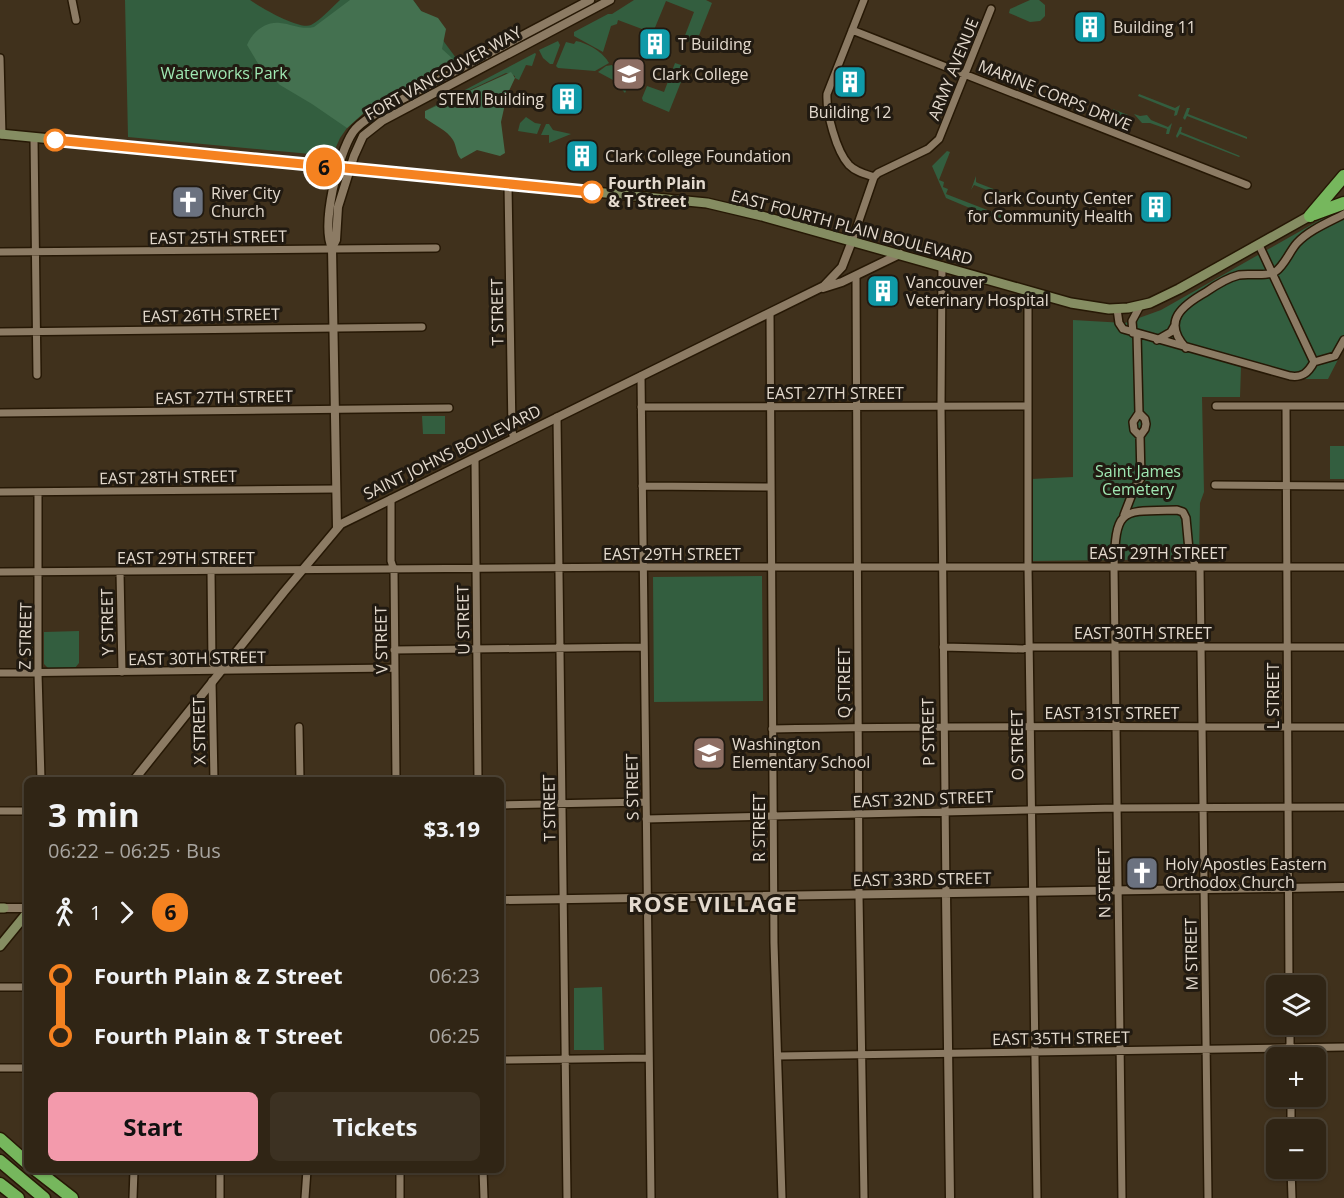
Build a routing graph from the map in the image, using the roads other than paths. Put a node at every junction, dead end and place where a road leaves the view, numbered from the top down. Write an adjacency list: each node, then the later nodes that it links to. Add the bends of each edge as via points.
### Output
1 (72, 0): 6 (street)
2 (590, 0): 12 (street, FORT VANCOUVER WAY, via 378,112 353,132)
3 (610, 0): 12 (street, FORT VANCOUVER WAY, via 374,127 360,141)
4 (864, 0): 7 (street)
5 (991, 9): 9 (street, ARMY AVENUE)
6 (76, 20)
7 (852, 30): 9 (street, MARINE CORPS DRIVE); 14 (street, via 827,94 827,105 842,155 858,171)
8 (0, 58): 10 (street)
9 (965, 74): 14 (street, ARMY AVENUE, via 936,143); 16 (street, MARINE CORPS DRIVE)
10 (1, 134): 11 (main road, EAST FOURTH PLAIN BOULEVARD)
11 (34, 138): 12 (main road, EAST FOURTH PLAIN BOULEVARD); 26 (street)
12 (344, 168): 15 (main road, EAST FOURTH PLAIN BOULEVARD); 23 (street, FORT VANCOUVER WAY)
13 (1344, 176): 20 (highway)
14 (874, 177): 21 (street)
15 (508, 185): 21 (main road, EAST FOURTH PLAIN BOULEVARD, via 706,203); 62 (street, T STREET)
16 (1247, 185)
17 (1344, 196): 20 (main road, EAST FOURTH PLAIN BOULEVARD)
18 (1344, 203): 20 (highway)
19 (1344, 214): 29 (street, via 1305,236)
20 (1310, 216): 22 (main road, EAST FOURTH PLAIN BOULEVARD)
21 (852, 241): 27 (main road, EAST FOURTH PLAIN BOULEVARD); 31 (street, SAINT JOHNS BOULEVARD, via 838,272)
22 (1259, 245): 29 (street); 33 (main road, EAST FOURTH PLAIN BOULEVARD, via 1179,290)
23 (332, 248): 24 (street, EAST 25TH STREET); 26 (street, EAST 25TH STREET); 37 (street, FORT VANCOUVER WAY)
24 (436, 248)
25 (0, 252): 26 (street, EAST 25TH STREET)
26 (36, 252): 40 (street)
27 (900, 254): 28 (main road, EAST FOURTH PLAIN BOULEVARD); 30 (street)
28 (942, 266): 32 (main road, EAST FOURTH PLAIN BOULEVARD); 48 (street, P STREET)
29 (1273, 273): 36 (street, via 1249,273 1226,280 1186,303); 45 (street)
30 (856, 276): 31 (street); 55 (street, Q STREET)
31 (817, 290): 35 (street, SAINT JOHNS BOULEVARD)
32 (1032, 292): 34 (main road, EAST FOURTH PLAIN BOULEVARD, via 1087,307); 49 (street, O STREET, via 1028,305)
33 (1140, 306): 34 (main road, EAST FOURTH PLAIN BOULEVARD); 41 (street, via 1132,321)
34 (1118, 309): 41 (street, via 1121,328)
35 (770, 313): 47 (street, SAINT JOHNS BOULEVARD); 54 (street, R STREET)
36 (1175, 326): 42 (street); 44 (street)
37 (333, 327): 38 (street, EAST 26TH STREET); 40 (street, EAST 26TH STREET); 57 (street, FORT VANCOUVER WAY)
38 (422, 327)
39 (0, 332): 40 (street, EAST 26TH STREET)
40 (36, 332): 46 (street)
41 (1135, 333): 42 (street); 59 (street)
42 (1157, 339): 44 (street)
43 (1344, 340): 45 (street, via 1335,356)
44 (1186, 348): 45 (street, via 1296,377 1307,373)
45 (1314, 362)
46 (37, 375)
47 (640, 376): 53 (street, S STREET); 60 (street, SAINT JOHNS BOULEVARD)
48 (941, 406): 49 (street, EAST 27TH STREET); 55 (street, EAST 27TH STREET); 79 (street, P STREET)
49 (1028, 406): 75 (street, O STREET)
50 (1216, 406): 51 (street)
51 (1286, 406): 52 (street); 66 (street, L STREET)
52 (1344, 406)
53 (641, 407): 54 (street, EAST 27TH STREET); 65 (street, S STREET)
54 (770, 407): 55 (street, EAST 27TH STREET); 68 (street, R STREET)
55 (857, 407): 78 (street, Q STREET)
56 (449, 408): 57 (street, EAST 27TH STREET)
57 (335, 409): 58 (street, EAST 27TH STREET); 69 (street, FORT VANCOUVER WAY)
58 (0, 412)
59 (1139, 413): 61 (street, via 1146,424); 61 (street, via 1133,422)
60 (557, 417): 62 (street, SAINT JOHNS BOULEVARD); 84 (street, T STREET)
61 (1140, 436): 73 (street, N STREET, via 1141,478)
62 (514, 439): 63 (street, SAINT JOHNS BOULEVARD)
63 (475, 459): 72 (street, SAINT JOHNS BOULEVARD); 85 (street, U STREET)
64 (1215, 485): 66 (street)
65 (642, 486): 68 (street); 76 (street, S STREET)
66 (1286, 486): 67 (street); 82 (street, L STREET)
67 (1344, 486)
68 (770, 487): 77 (street, R STREET)
69 (336, 489): 71 (street, EAST 28TH STREET); 74 (street, FORT VANCOUVER WAY)
70 (0, 492): 71 (street, EAST 28TH STREET)
71 (38, 492): 90 (street, Z STREET)
72 (391, 499): 74 (street, SAINT JOHNS BOULEVARD); 86 (street, V STREET)
73 (1124, 515): 80 (street, N STREET, via 1115,535); 81 (street, M STREET, via 1136,511 1183,512 1189,550)
74 (337, 528): 88 (street, SAINT JOHNS BOULEVARD)
75 (1028, 566): 79 (street, EAST 29TH STREET); 80 (street, EAST 29TH STREET); 95 (street, O STREET)
76 (643, 567): 77 (street, EAST 29TH STREET); 84 (street, EAST 29TH STREET); 93 (street, S STREET)
77 (771, 567): 78 (street, EAST 29TH STREET); 116 (street, R STREET)
78 (857, 567): 79 (street, EAST 29TH STREET); 111 (street, Q STREET)
79 (942, 567): 94 (street, P STREET)
80 (1114, 567): 81 (street, EAST 29TH STREET); 96 (street, N STREET)
81 (1198, 567): 82 (street, EAST 29TH STREET); 97 (street, M STREET)
82 (1286, 567): 83 (street, EAST 29TH STREET); 98 (street, L STREET)
83 (1344, 567)
84 (559, 568): 85 (street, EAST 29TH STREET); 99 (street, T STREET)
85 (476, 569): 86 (street, EAST 29TH STREET); 101 (street, U STREET)
86 (394, 570): 88 (street, EAST 29TH STREET); 100 (street, V STREET)
87 (211, 571): 88 (street, EAST 29TH STREET); 91 (street, EAST 29TH STREET); 103 (street, via 212,663)
88 (302, 571): 103 (street, SAINT JOHNS BOULEVARD)
89 (0, 572): 90 (street, EAST 29TH STREET)
90 (39, 572): 91 (street, EAST 29TH STREET); 106 (street, Z STREET)
91 (120, 572): 104 (street, Y STREET)
92 (1344, 646): 98 (street, EAST 30TH STREET)
93 (644, 647): 99 (street); 123 (street, S STREET)
94 (943, 647): 95 (street, EAST 30TH STREET); 108 (street, P STREET)
95 (1029, 647): 96 (street, EAST 30TH STREET); 109 (street, O STREET)
96 (1114, 647): 97 (street, EAST 30TH STREET); 114 (street, N STREET)
97 (1201, 647): 98 (street, EAST 30TH STREET); 115 (street, M STREET)
98 (1287, 647): 112 (street, L STREET)
99 (560, 648): 101 (street); 124 (street, T STREET)
100 (394, 650): 101 (street); 102 (street, V STREET)
101 (477, 650): 122 (street, U STREET)
102 (394, 668): 103 (street, EAST 30TH STREET); 121 (street, V STREET)
103 (220, 671): 104 (street, EAST 30TH STREET); 107 (street, SAINT JOHNS BOULEVARD)
104 (122, 672): 106 (street, EAST 30TH STREET)
105 (0, 673): 106 (street, EAST 30TH STREET)
106 (38, 673): 117 (street, Z STREET)
107 (212, 681): 118 (street, SAINT JOHNS BOULEVARD); 119 (street, X STREET)
108 (943, 725): 109 (street, EAST 31ST STREET); 111 (street, EAST 31ST STREET); 133 (street, P STREET)
109 (1030, 726): 114 (street, EAST 31ST STREET); 130 (street, O STREET)
110 (299, 727): 120 (street)
111 (858, 727): 116 (street, EAST 31ST STREET); 134 (street, Q STREET)
112 (1287, 727): 113 (street, EAST 31ST STREET); 115 (street, EAST 31ST STREET); 127 (street, L STREET)
113 (1344, 727)
114 (1115, 728): 115 (street, EAST 31ST STREET); 129 (street, N STREET)
115 (1202, 728): 126 (street, M STREET)
116 (772, 729): 135 (street, R STREET)
117 (41, 777)
118 (136, 777)
119 (213, 777)
120 (300, 777)
121 (396, 777)
122 (478, 777)
123 (646, 802): 124 (street); 136 (street, S STREET)
124 (562, 804): 125 (street); 147 (street, T STREET)
125 (504, 805)
126 (1203, 807): 127 (street, EAST 32ND STREET); 129 (street, EAST 32ND STREET); 139 (street, M STREET)
127 (1287, 807): 128 (street, EAST 32ND STREET); 138 (street, L STREET)
128 (1344, 807)
129 (1116, 808): 130 (street, EAST 32ND STREET); 140 (street, N STREET)
130 (1031, 810): 133 (street, EAST 32ND STREET); 141 (street, O STREET)
131 (0, 811): 132 (street)
132 (24, 811)
133 (944, 812): 134 (street, EAST 32ND STREET); 142 (street, P STREET)
134 (858, 814): 135 (street, EAST 32ND STREET); 143 (street, Q STREET)
135 (772, 817): 136 (street, EAST 32ND STREET); 144 (street, R STREET)
136 (646, 819): 145 (street, S STREET)
137 (1344, 887): 138 (street, EAST 33RD STREET)
138 (1287, 888): 139 (street, EAST 33RD STREET); 152 (street, L STREET)
139 (1204, 890): 140 (street, EAST 33RD STREET); 158 (street, M STREET)
140 (1117, 891): 141 (street, EAST 33RD STREET); 159 (street, N STREET)
141 (1032, 892): 142 (street, EAST 33RD STREET); 160 (street, O STREET)
142 (946, 894): 143 (street, EAST 33RD STREET); 161 (street, P STREET)
143 (859, 895): 144 (street, EAST 33RD STREET); 162 (street, Q STREET)
144 (773, 896): 145 (street, EAST 33RD STREET); 163 (street, R STREET)
145 (647, 898): 147 (street, EAST 33RD STREET); 164 (street, S STREET)
146 (504, 900): 147 (street, EAST 33RD STREET)
147 (563, 900): 165 (street, T STREET)
148 (2, 908): 149 (street)
149 (24, 908)
150 (24, 917): 151 (main road)
151 (0, 946)
152 (1289, 975)
153 (0, 987): 154 (street)
154 (24, 987)
155 (1326, 1047): 156 (street, EAST 35TH STREET)
156 (1344, 1047)
157 (1266, 1048): 158 (street, EAST 35TH STREET)
158 (1206, 1049): 159 (street, EAST 35TH STREET); 195 (street, M STREET)
159 (1119, 1050): 160 (street, EAST 35TH STREET); 194 (street, N STREET)
160 (1035, 1051): 161 (street, EAST 35TH STREET); 193 (street, O STREET)
161 (948, 1053): 162 (street, EAST 35TH STREET); 192 (street, P STREET)
162 (862, 1054): 163 (street, EAST 35TH STREET); 191 (street, Q STREET)
163 (778, 1056): 190 (street, R STREET)
164 (649, 1058): 165 (street); 189 (street, S STREET)
165 (565, 1059): 166 (street); 188 (street, T STREET)
166 (504, 1060)
167 (0, 1068): 168 (street)
168 (24, 1068)
169 (0, 1139): 170 (highway)
170 (24, 1160)
171 (0, 1161): 181 (highway)
172 (40, 1173): 182 (highway)
173 (134, 1173): 183 (street)
174 (220, 1173): 184 (street)
175 (307, 1173): 185 (street)
176 (400, 1173): 186 (street)
177 (483, 1173): 187 (street)
178 (1291, 1179): 196 (street)
179 (0, 1184): 180 (highway)
180 (18, 1198)
181 (45, 1198)
182 (72, 1198)
183 (133, 1198)
184 (220, 1198)
185 (305, 1198)
186 (400, 1198)
187 (484, 1198)
188 (567, 1198)
189 (651, 1198)
190 (782, 1198)
191 (864, 1198)
192 (951, 1198)
193 (1037, 1198)
194 (1122, 1198)
195 (1208, 1198)
196 (1292, 1198)

